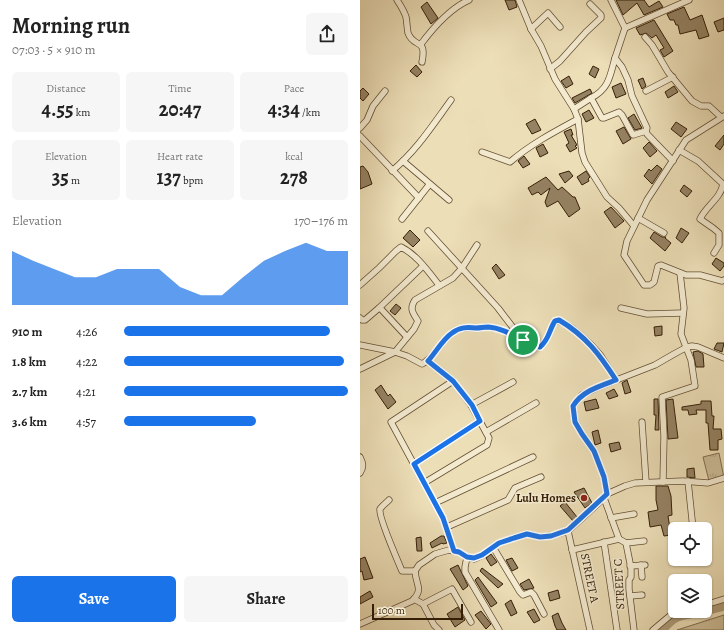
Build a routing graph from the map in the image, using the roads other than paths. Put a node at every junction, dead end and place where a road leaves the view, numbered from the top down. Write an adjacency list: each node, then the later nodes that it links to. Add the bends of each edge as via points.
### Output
1 (397, 0): 11 (street, via 406,17 408,33)
2 (470, 0): 11 (street, via 433,28)
3 (519, 0): 9 (street)
4 (611, 0): 8 (street)
5 (689, 0): 8 (street)
6 (590, 4): 14 (street, via 601,18)
7 (560, 27): 9 (street, via 548,14)
8 (625, 28): 12 (street)
9 (531, 29): 14 (street)
10 (645, 37): 15 (street)
11 (420, 44): 13 (street, via 424,53)
12 (615, 58): 18 (street, via 608,82 603,90); 24 (street, via 628,80)
13 (422, 62)
14 (550, 69): 20 (street)
15 (673, 77): 17 (street); 21 (street, via 692,101 701,106 709,106)
16 (385, 91): 23 (street)
17 (646, 91)
18 (591, 98): 20 (street); 24 (street, via 602,118 618,112 633,135)
19 (451, 100): 29 (street, via 419,145)
20 (574, 108): 22 (street)
21 (722, 116): 26 (street, via 686,140)
22 (578, 119): 27 (street, via 536,143 510,162); 36 (street, via 585,162 607,197)
23 (360, 128)
24 (646, 131): 28 (street)
25 (360, 136): 30 (street)
26 (679, 150): 28 (street); 40 (street, via 698,161 723,184 722,190 700,219 719,234 719,245)
27 (482, 152)
28 (673, 161): 34 (street)
29 (403, 162): 30 (street); 31 (street)
30 (392, 171): 32 (street)
31 (430, 185): 32 (street); 33 (street)
32 (419, 198): 35 (street)
33 (450, 200)
34 (638, 218): 36 (street); 38 (street)
35 (402, 219)
36 (634, 226): 43 (street, via 624,255 644,285 650,286 654,282 658,266)
37 (428, 231): 42 (street)
38 (664, 233)
39 (478, 245): 42 (street)
40 (714, 253)
41 (423, 266): 45 (street, via 401,247); 46 (street); 47 (street)
42 (462, 268): 46 (street, via 452,278); 52 (street)
43 (680, 273): 44 (street); 49 (street)
44 (724, 280)
45 (360, 285)
46 (439, 285): 51 (street, via 415,300 411,306 418,321)
47 (379, 308): 50 (street, via 365,320); 51 (street)
48 (621, 308): 49 (street, via 647,314)
49 (683, 313): 54 (street, via 681,334)
50 (360, 318)
51 (408, 337): 55 (street)
52 (523, 340): 57 (street, via 488,327 466,327 451,334); 59 (street, via 540,347 545,344 551,326 559,320 600,355)
53 (360, 345): 55 (street)
54 (687, 347): 56 (street, via 698,347); 59 (street, via 655,365); 75 (street, via 695,386 662,397)
55 (395, 352): 57 (street, via 422,364); 58 (street)
56 (724, 358)
57 (428, 361): 60 (street)
58 (360, 369)
59 (616, 380): 77 (street, via 582,396 573,406 575,422 594,451 604,477)
60 (453, 381): 63 (street); 69 (street, via 391,421)
61 (514, 382): 63 (street)
62 (536, 403): 66 (street)
63 (472, 405): 64 (street)
64 (480, 421): 66 (street); 69 (street)
65 (642, 422): 74 (street)
66 (486, 432): 76 (street, via 489,438 487,445)
67 (360, 457): 70 (street, via 363,468)
68 (533, 457): 79 (street)
69 (414, 464): 76 (street)
70 (360, 473)
71 (541, 477): 83 (street, via 516,488 508,500)
72 (724, 478): 73 (street, via 708,483)
73 (688, 481): 75 (street); 82 (street)
74 (646, 482): 75 (street); 77 (street, via 625,486)
75 (663, 482)
76 (424, 483): 79 (street)
77 (605, 496): 81 (street); 84 (street)
78 (389, 500): 94 (street, via 380,512 386,531 402,571)
79 (435, 503): 83 (street)
80 (634, 514): 81 (street)
81 (611, 518): 85 (street)
82 (692, 522)
83 (447, 527): 91 (street)
84 (568, 530): 89 (street, via 551,536 527,534); 90 (street, STREET A)
85 (618, 539): 87 (street); 88 (street, STREET C)
86 (644, 541): 88 (street)
87 (604, 542): 90 (street); 109 (street)
88 (626, 542): 93 (street, STREET C)
89 (493, 547): 92 (street, via 482,555); 102 (street, via 520,592 523,595 531,592)
90 (572, 550): 108 (street, STREET A)
91 (454, 551): 92 (street); 94 (street, via 435,554)
92 (467, 557): 107 (street, via 465,572)
93 (630, 566): 95 (street, via 643,565); 97 (street, STREET C)
94 (415, 571): 98 (street, via 420,589)
95 (642, 577)
96 (642, 595): 97 (street)
97 (630, 596): 110 (street, STREET C)
98 (414, 598): 101 (street); 105 (street)
99 (724, 599): 100 (street)
100 (712, 603)
101 (423, 604): 104 (street, via 452,589); 106 (street)
102 (544, 614)
103 (668, 617): 111 (street)
104 (471, 622)
105 (360, 624)
106 (439, 630)
107 (499, 630)
108 (590, 630)
109 (617, 630)
110 (634, 630)
111 (653, 630)

